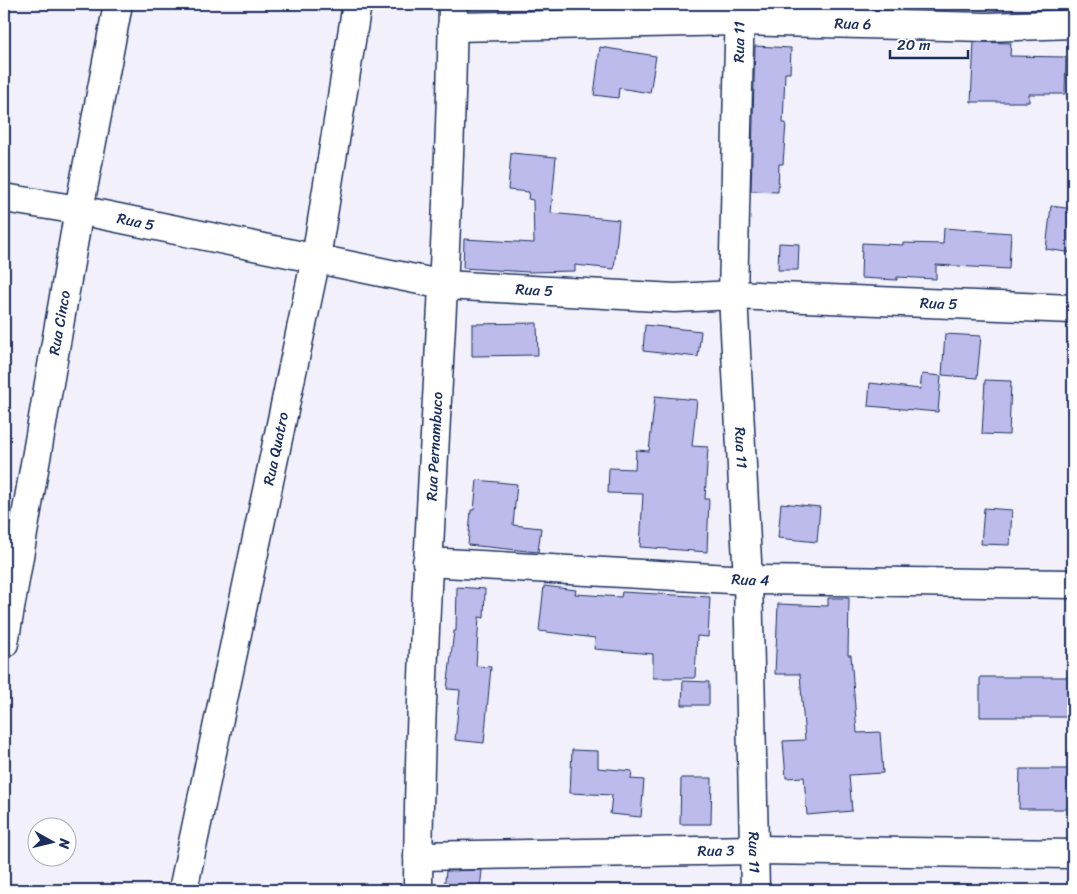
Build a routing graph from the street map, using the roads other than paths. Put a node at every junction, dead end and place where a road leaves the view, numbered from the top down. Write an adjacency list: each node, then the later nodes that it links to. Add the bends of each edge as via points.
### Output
1 (118, 4): 7 (street, Rua Cinco)
2 (357, 4): 8 (street, Rua Quatro)
3 (740, 12): 4 (street, Rua 6); 5 (street, Rua 6, via 987,26); 10 (street, Rua 11)
4 (452, 15): 9 (street, Rua Pernambuco)
5 (1073, 24)
6 (4, 198): 7 (street, Rua 5)
7 (79, 210): 8 (street, Rua 5); 15 (street, Rua Cinco)
8 (316, 258): 9 (street, Rua 5); 19 (street, Rua Quatro)
9 (444, 284): 10 (street, Rua 5, via 675,298); 12 (street, Rua Pernambuco)
10 (733, 295): 11 (street, Rua 5); 13 (street, Rua 11)
11 (1073, 309)
12 (427, 562): 13 (street, Rua 4); 18 (street, Rua Pernambuco)
13 (748, 580): 14 (street, Rua 4); 16 (street, Rua 11)
14 (1073, 584)
15 (4, 643)
16 (754, 850): 17 (street, Rua 3); 18 (street, Rua 3); 21 (street, Rua 11)
17 (1073, 854)
18 (418, 856): 20 (street, Rua Pernambuco)
19 (183, 890)
20 (418, 890)
21 (755, 890)

